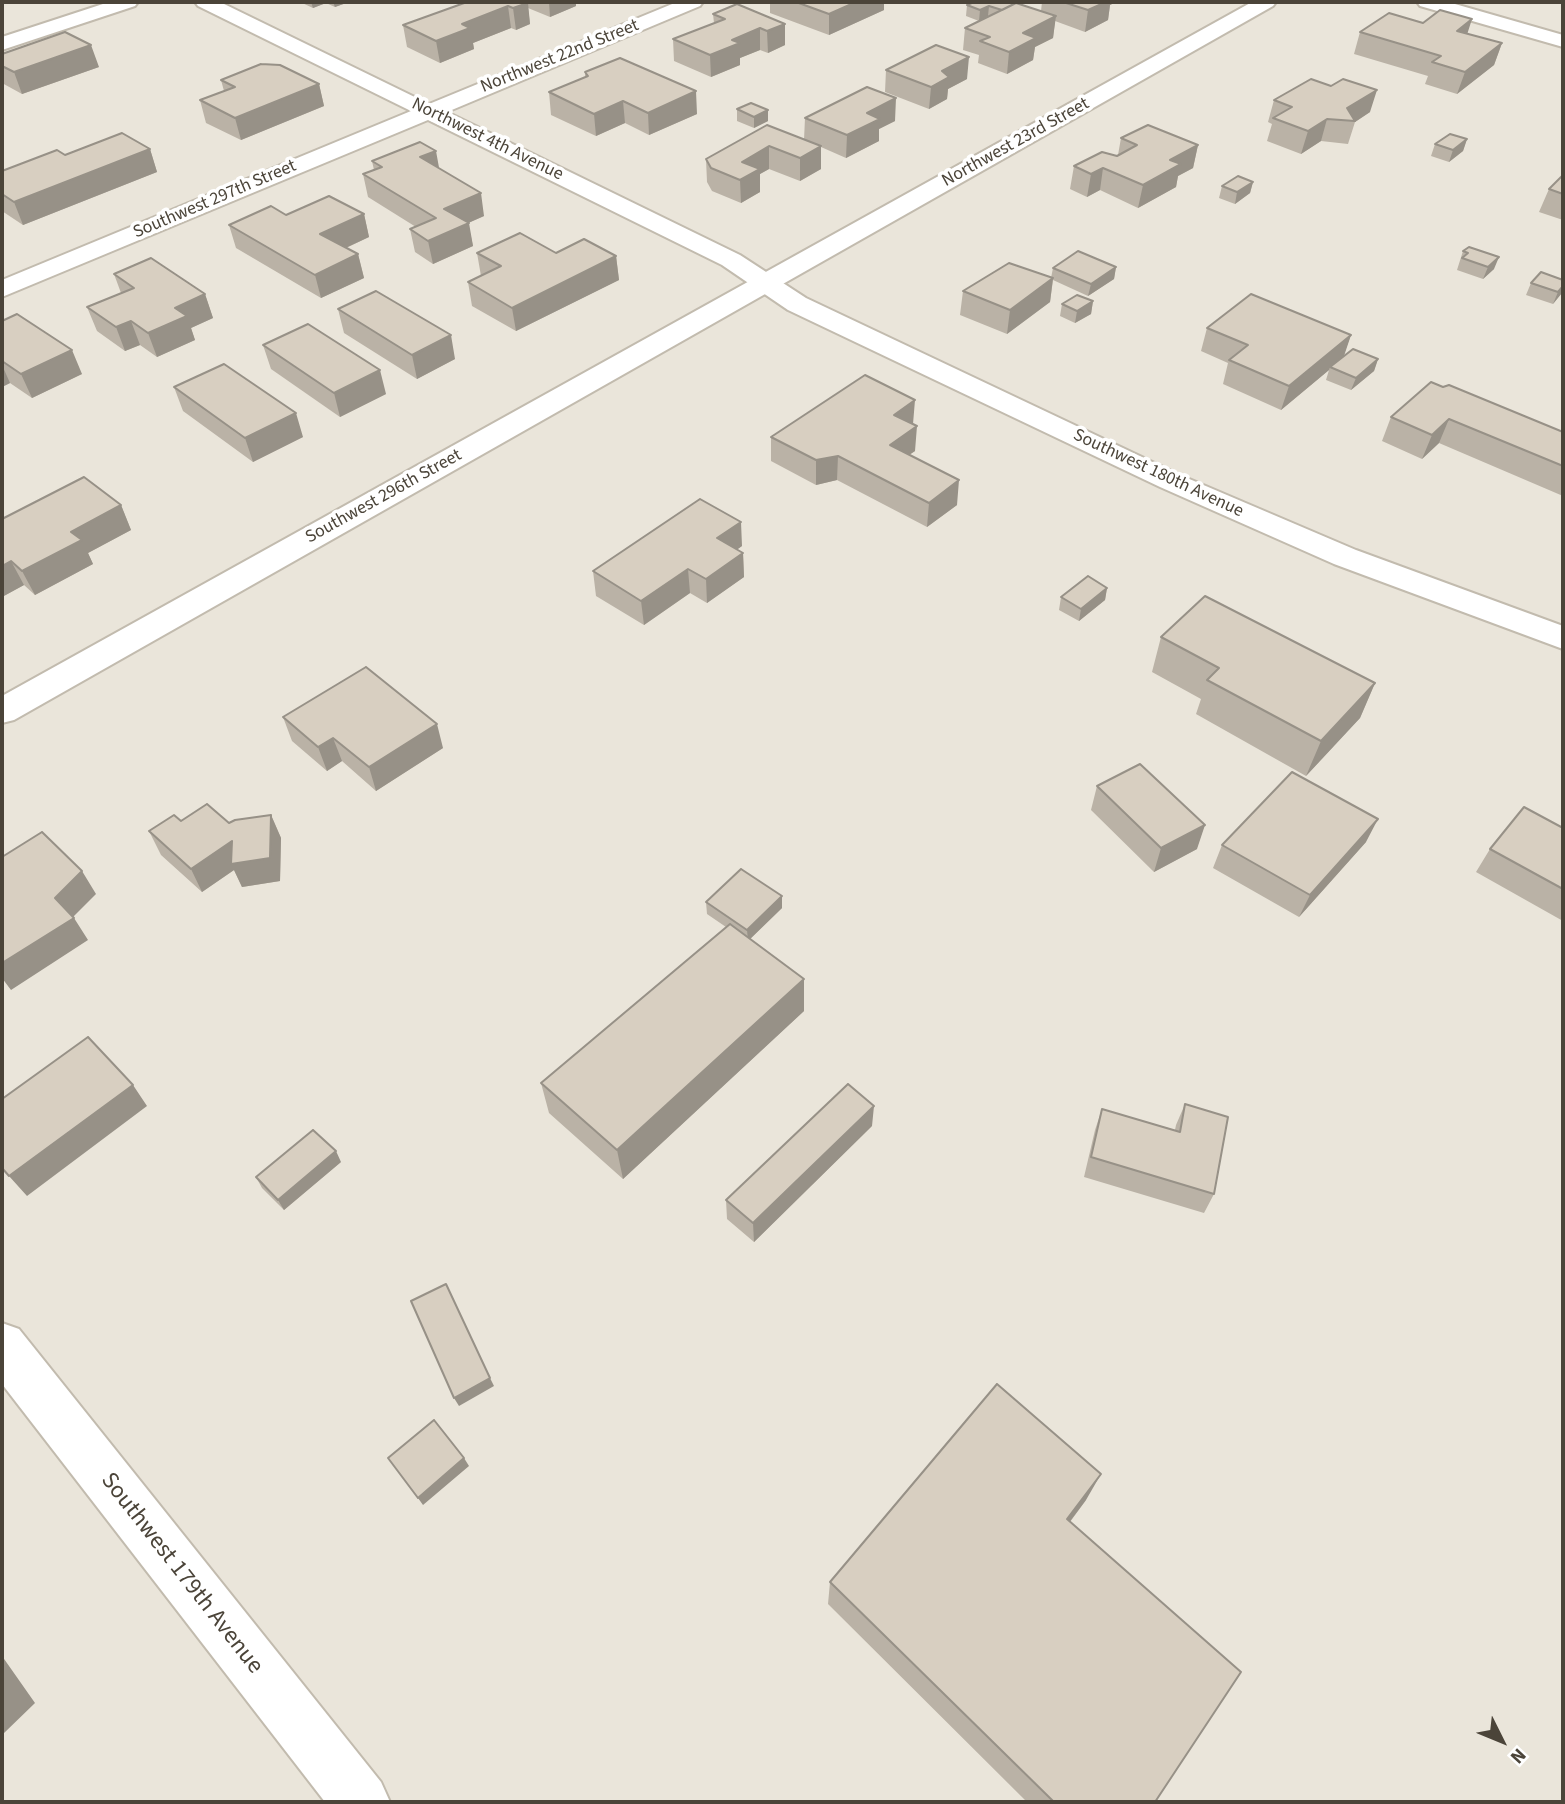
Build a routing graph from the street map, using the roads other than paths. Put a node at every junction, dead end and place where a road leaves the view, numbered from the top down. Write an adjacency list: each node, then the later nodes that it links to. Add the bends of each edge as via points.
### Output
1 (128, 2): 7 (street)
2 (205, 2): 8 (street, Northwest 4th Avenue)
3 (693, 2): 8 (street, Northwest 22nd Street)
4 (1266, 2): 9 (street, Northwest 23rd Street)
5 (1427, 2): 6 (street)
6 (1563, 41)
7 (2, 44)
8 (428, 111): 9 (street, Northwest 4th Avenue, via 731,260); 10 (street, Southwest 297th Street)
9 (765, 284): 11 (street, Southwest 180th Avenue, via 797,304 1194,492 1370,566); 12 (street, Southwest 296th Street)
10 (2, 289)
11 (1563, 638)
12 (2, 711)
13 (2, 1346): 14 (street, Southwest 179th Avenue)
14 (361, 1802)

